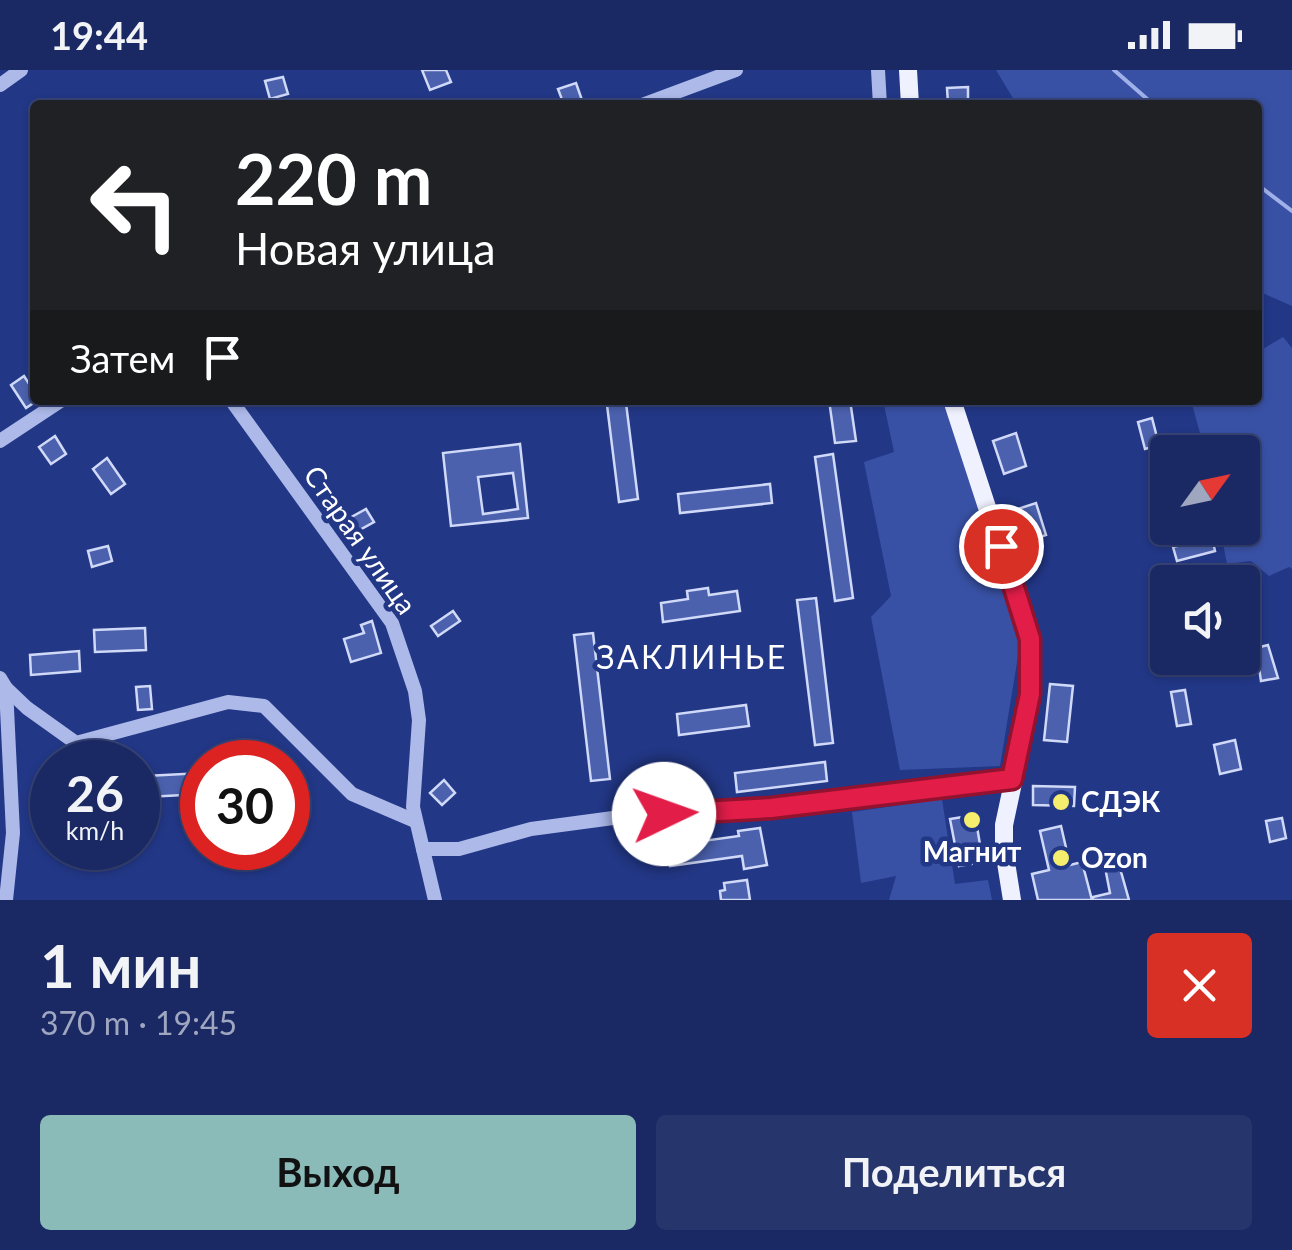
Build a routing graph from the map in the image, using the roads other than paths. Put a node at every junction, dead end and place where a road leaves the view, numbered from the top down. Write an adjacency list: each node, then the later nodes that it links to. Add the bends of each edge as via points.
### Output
1 (21, 70): 5 (street)
2 (736, 70): 6 (street)
3 (878, 70): 7 (street)
4 (908, 70): 8 (main road)
5 (0, 85)
6 (655, 100)
7 (880, 100)
8 (910, 100)
9 (54, 405): 12 (street)
10 (235, 405): 15 (street, Старая улица, via 392,623 419,720)
11 (954, 405): 14 (main road, via 1030,639 1030,694)
12 (0, 441)
13 (3, 683): 15 (street, via 76,743 228,702 264,706 352,794); 17 (street, via 13,833)
14 (1012, 779): 16 (street, via 771,808 628,816); 19 (main road, via 1004,850)
15 (415, 821): 16 (street, Старая улица)
16 (423, 849): 18 (street, Старая улица)
17 (6, 900)
18 (435, 900)
19 (1012, 900)

